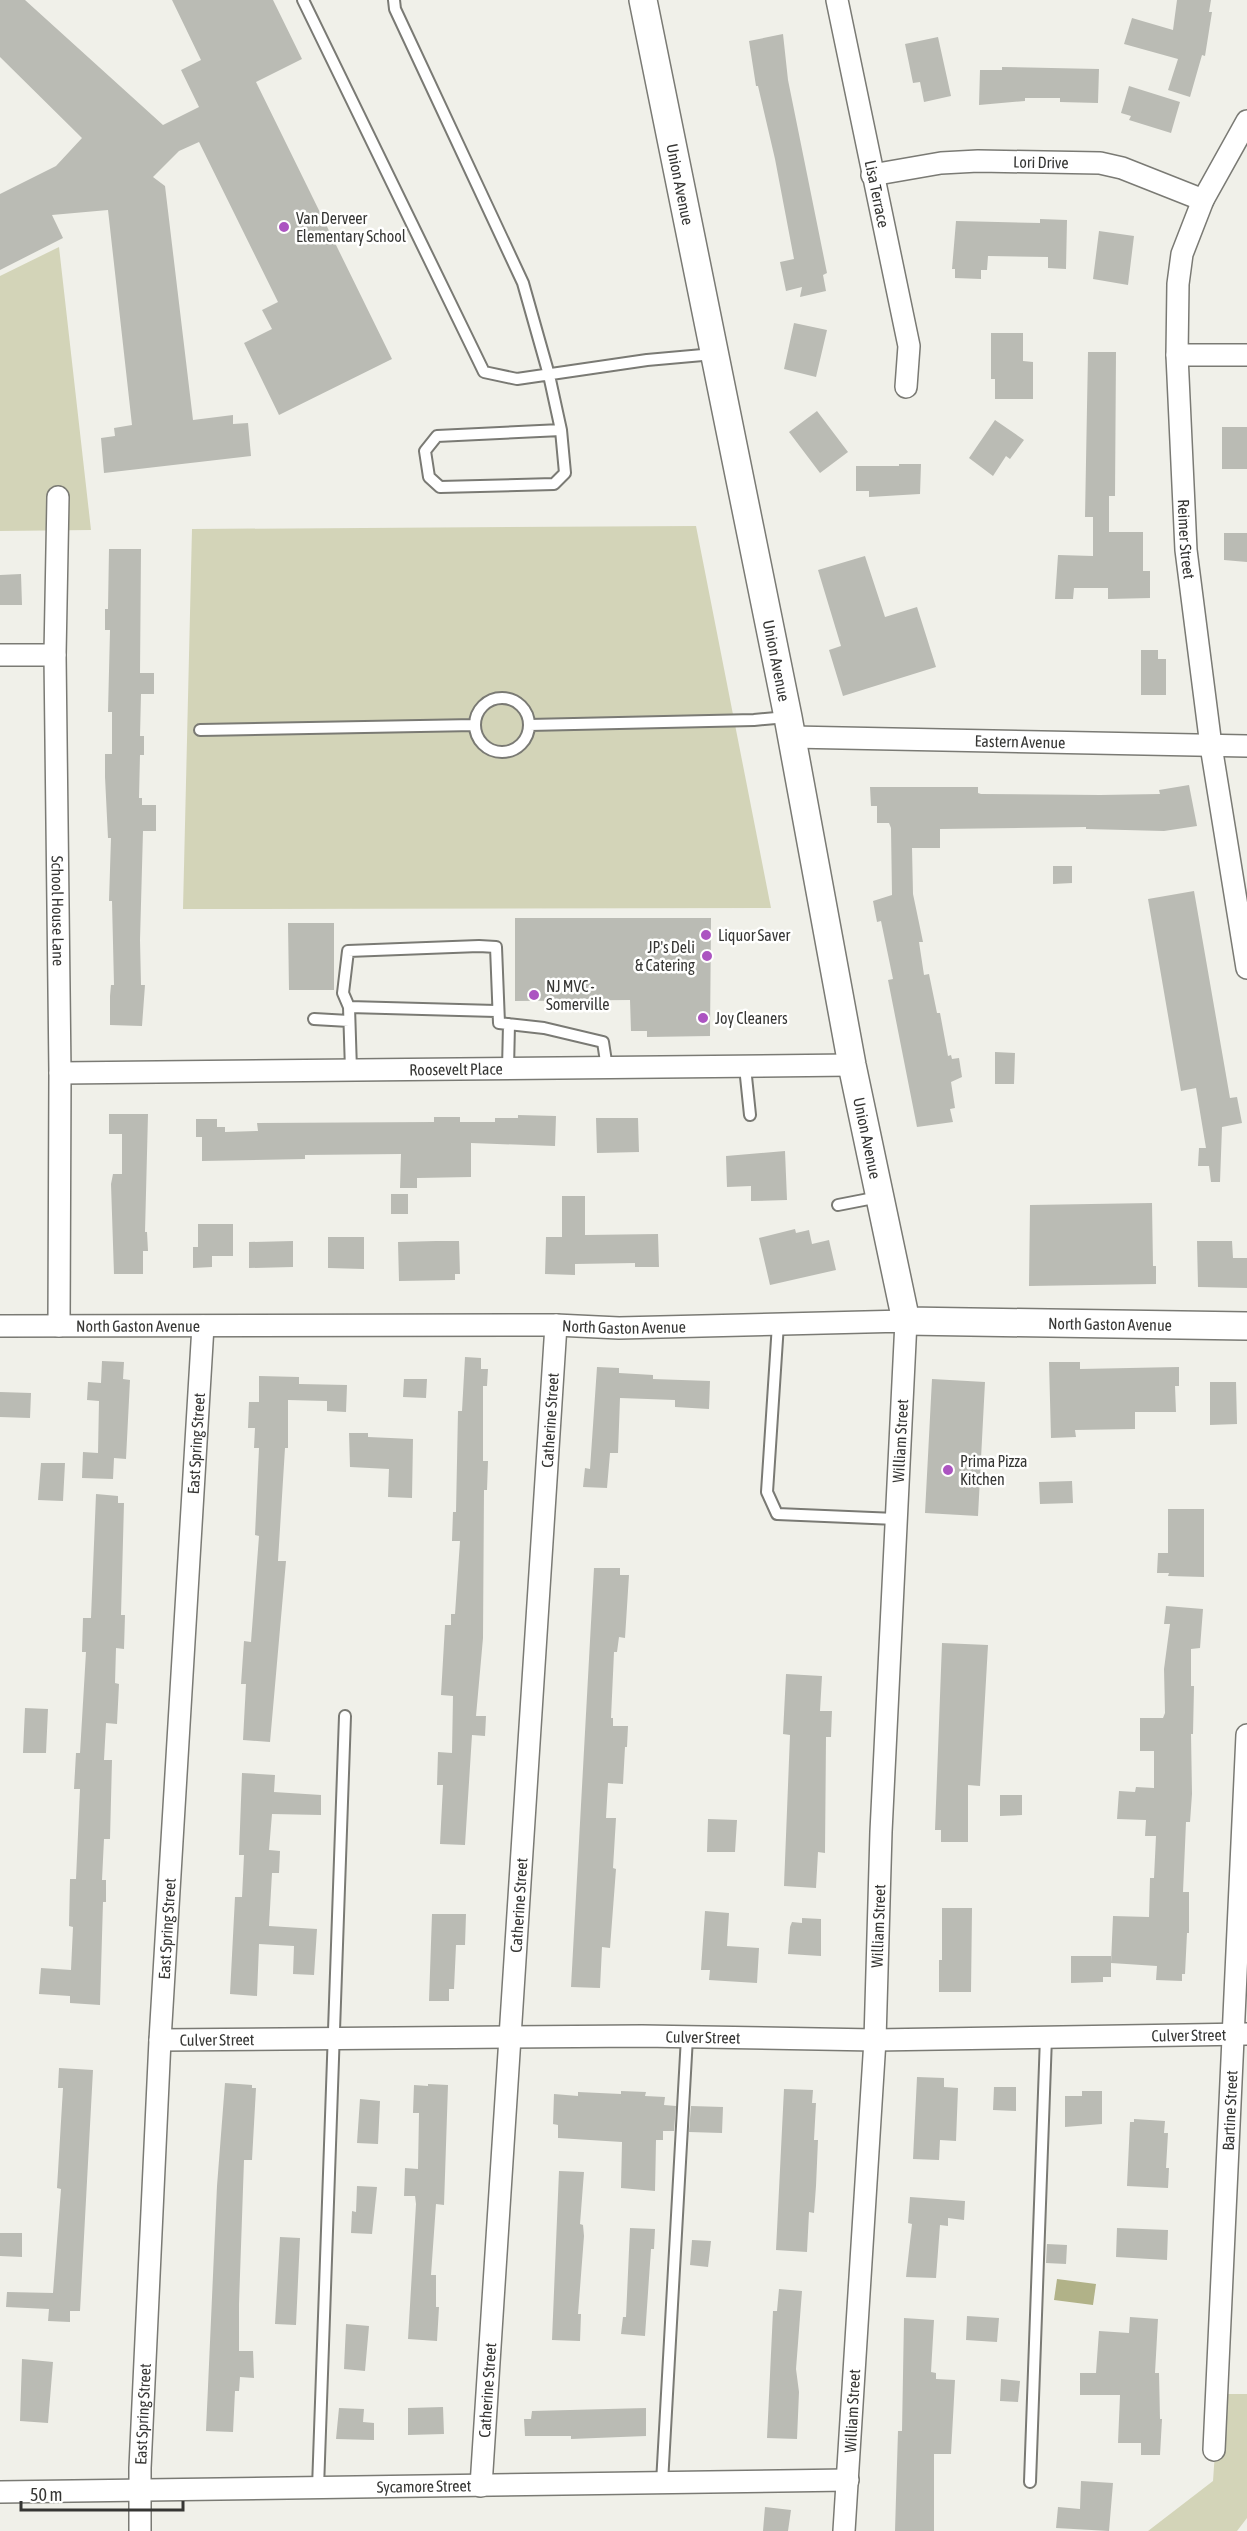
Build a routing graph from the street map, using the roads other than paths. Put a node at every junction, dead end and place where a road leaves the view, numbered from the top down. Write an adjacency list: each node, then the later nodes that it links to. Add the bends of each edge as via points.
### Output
1 (303, 0): 11 (lane, via 484,372 517,379)
2 (394, 0): 11 (lane, via 523,283)
3 (643, 0): 8 (street, Union Avenue)
4 (837, 0): 6 (street, Lisa Terrace)
5 (1247, 121): 7 (street, Reimer Street)
6 (872, 175): 7 (street, Lori Drive, via 941,163 1100,163); 12 (street, Lisa Terrace, via 909,346)
7 (1203, 200): 9 (street, Reimer Street, via 1182,254)
8 (714, 354): 11 (lane); 19 (street, Union Avenue)
9 (1177, 355): 10 (street); 21 (street, Reimer Street, via 1186,550)
10 (1247, 356)
11 (549, 375): 13 (lane)
12 (906, 387)
13 (561, 430): 13 (lane, via 565,473 554,484 440,487 429,477 425,451 437,436)
14 (58, 497): 15 (street, School House Lane)
15 (55, 654): 16 (street); 34 (street, School House Lane)
16 (0, 655)
17 (475, 725): 18 (lane, via 483,745 500,753 524,742); 18 (lane, via 483,704 500,697 524,708); 20 (lane)
18 (530, 725): 19 (lane, via 754,720)
19 (790, 727): 21 (street, Eastern Avenue); 29 (street, Union Avenue)
20 (200, 730)
21 (1211, 746): 22 (street, Eastern Avenue); 23 (street, Reimer Street)
22 (1247, 746)
23 (1247, 968)
24 (349, 1007): 25 (lane); 25 (lane, via 343,993 348,951 496,947); 27 (lane)
25 (496, 1011): 28 (lane, via 499,1023)
26 (314, 1019): 27 (lane)
27 (349, 1021): 33 (lane)
28 (509, 1024): 31 (lane, via 603,1042); 32 (lane)
29 (852, 1065): 30 (street, Roosevelt Place); 36 (street, Union Avenue)
30 (745, 1067): 31 (street, Roosevelt Place); 35 (lane)
31 (606, 1068): 32 (street, Roosevelt Place)
32 (508, 1069): 33 (street, Roosevelt Place)
33 (351, 1070): 34 (street, Roosevelt Place)
34 (60, 1073): 42 (street, School House Lane)
35 (750, 1114)
36 (880, 1197): 37 (lane); 38 (street, Union Avenue)
37 (838, 1205)
38 (906, 1321): 39 (street, North Gaston Avenue); 44 (street, North Gaston Avenue); 45 (street, William Street)
39 (778, 1324): 40 (street, North Gaston Avenue, via 619,1328); 45 (lane, via 767,1492 777,1514)
40 (556, 1325): 43 (street, North Gaston Avenue); 49 (street, Catherine Street)
41 (0, 1326): 42 (street, North Gaston Avenue)
42 (59, 1326): 43 (street, North Gaston Avenue)
43 (204, 1326): 53 (street, East Spring Street)
44 (1247, 1326)
45 (896, 1519): 54 (street, William Street)
46 (345, 1716): 52 (lane)
47 (1247, 1735): 48 (street, Bartine Street)
48 (1240, 2034): 51 (street, Culver Street); 55 (street, Bartine Street)
49 (511, 2037): 50 (street, Culver Street); 52 (street, Culver Street); 59 (street, Catherine Street)
50 (687, 2037): 54 (street, Culver Street); 58 (lane)
51 (1046, 2037): 54 (street, Culver Street); 57 (lane)
52 (333, 2038): 53 (street, Culver Street); 60 (lane)
53 (160, 2040): 61 (street, East Spring Street)
54 (875, 2040): 56 (street, William Street)
55 (1214, 2450)
56 (848, 2480): 58 (street, Sycamore Street); 64 (street, William Street)
57 (1030, 2482)
58 (662, 2483): 59 (street, Sycamore Street)
59 (481, 2486): 60 (street, Sycamore Street)
60 (318, 2488): 61 (street, Sycamore Street)
61 (139, 2490): 62 (street, Sycamore Street); 63 (street, East Spring Street)
62 (0, 2492)
63 (140, 2531)
64 (844, 2531)

